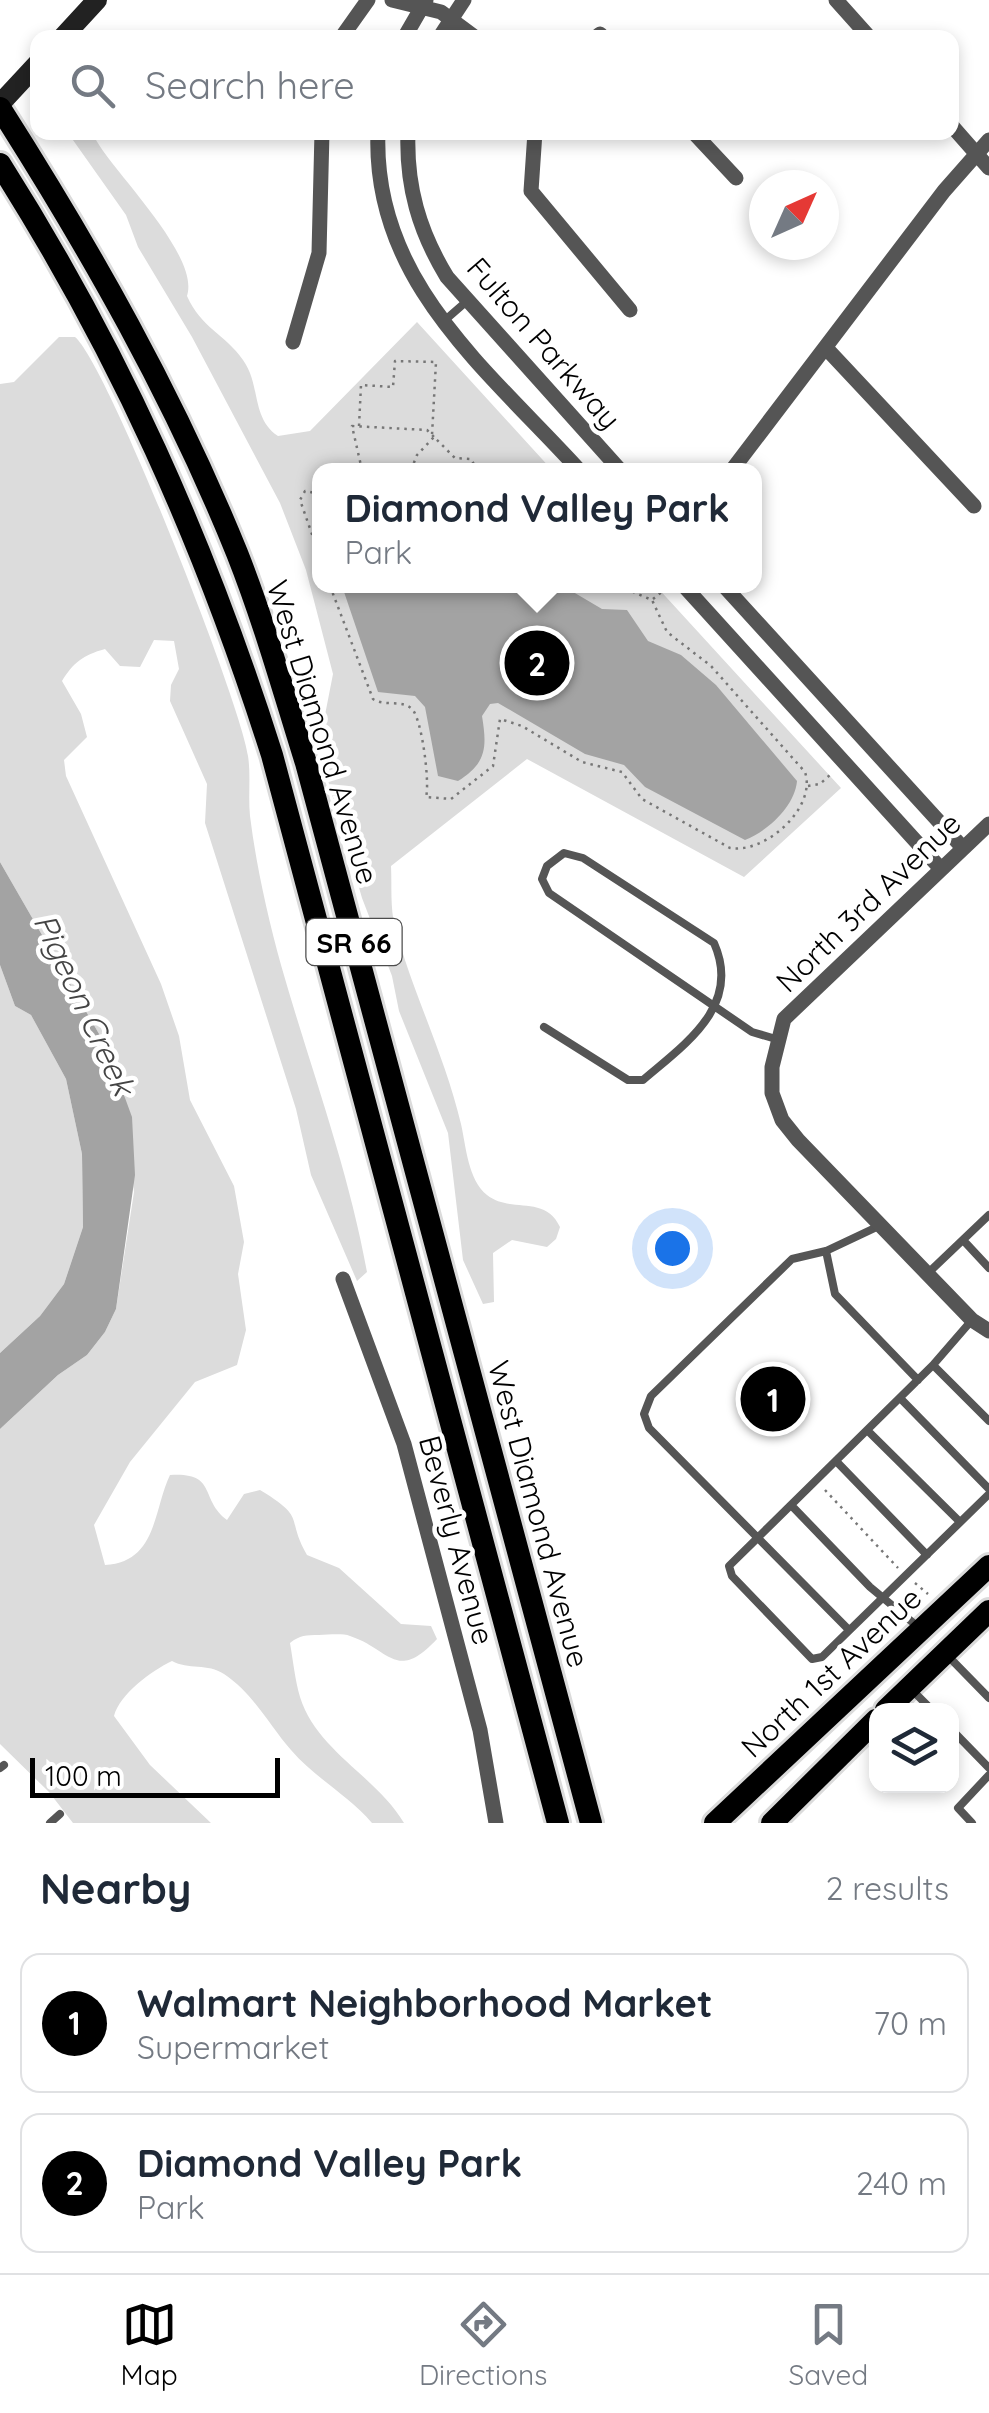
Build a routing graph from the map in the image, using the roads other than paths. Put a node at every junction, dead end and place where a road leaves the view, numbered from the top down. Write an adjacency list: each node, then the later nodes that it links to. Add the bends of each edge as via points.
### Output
1 (97, 0): 8 (main road)
2 (368, 0): 9 (street)
3 (392, 0): 6 (street)
4 (464, 0): 7 (street)
5 (836, 0): 13 (street)
6 (423, 4): 7 (street); 10 (street)
7 (450, 18): 11 (street); 12 (street)
8 (69, 30)
9 (347, 30)
10 (408, 30)
11 (443, 30)
12 (466, 30)
13 (863, 30)
14 (30, 72): 15 (main road)
15 (0, 106): 82 (main road, West Diamond Avenue / SR 66, via 147,354 238,555 270,646)
16 (959, 134): 23 (street)
17 (322, 140): 30 (street, via 319,253)
18 (378, 140): 29 (street, Fulton Parkway, via 392,239)
19 (408, 140): 27 (street, Fulton Parkway, via 421,228)
20 (535, 140): 28 (street, via 531,191)
21 (700, 140): 26 (street)
22 (989, 140): 23 (street)
23 (976, 152): 25 (street); 31 (street)
24 (0, 164): 81 (main road, West Diamond Avenue / SR 66, via 143,416 238,647)
25 (989, 168)
26 (736, 178)
27 (467, 301): 29 (lane); 33 (street, Fulton Parkway)
28 (630, 310)
29 (444, 321): 32 (street, Fulton Parkway)
30 (293, 342)
31 (826, 348): 34 (street); 35 (street)
32 (573, 463)
33 (614, 463)
34 (737, 463)
35 (974, 506)
36 (690, 593): 40 (street)
37 (730, 593): 39 (street)
38 (989, 824): 39 (street, North 3rd Avenue)
39 (963, 848): 40 (street, North 3rd Avenue)
40 (941, 869): 43 (street, North 3rd Avenue, via 784,1019)
41 (717, 1008): 41 (lane, via 549,893 542,879 548,866 564,852 584,858 714,943 720,956); 42 (lane, via 643,1080 628,1080); 43 (lane)
42 (544, 1027)
43 (776, 1039): 45 (street, via 772,1093 782,1120)
44 (989, 1216): 46 (lane)
45 (879, 1226): 47 (lane); 49 (street)
46 (963, 1240): 48 (lane); 49 (lane)
47 (826, 1251): 54 (lane, via 835,1294); 62 (lane, via 792,1259 764,1283 651,1396 644,1414 649,1428)
48 (989, 1267)
49 (926, 1274): 51 (street)
50 (343, 1279): 80 (street, Beverly Avenue, via 404,1444 480,1730)
51 (972, 1320): 52 (street); 53 (lane)
52 (989, 1330)
53 (933, 1365): 54 (lane); 56 (lane)
54 (918, 1380): 55 (lane)
55 (900, 1398): 57 (lane); 59 (lane)
56 (989, 1421)
57 (868, 1430): 58 (lane); 61 (lane)
58 (836, 1461): 60 (lane); 63 (lane)
59 (989, 1491): 61 (lane)
60 (790, 1505): 62 (lane); 65 (lane)
61 (960, 1522): 63 (lane)
62 (756, 1537): 67 (lane); 67 (lane, via 729,1566 732,1576 812,1658 822,1657)
63 (927, 1555): 65 (lane)
64 (989, 1566): 68 (main road, North 1st Avenue)
65 (884, 1598): 67 (lane); 68 (lane)
66 (989, 1612): 69 (main road)
67 (849, 1630)
68 (920, 1630): 83 (main road, North 1st Avenue)
69 (945, 1653): 70 (main road); 71 (lane)
70 (910, 1688): 72 (main road); 73 (lane)
71 (989, 1698)
72 (894, 1703)
73 (925, 1703)
74 (869, 1727): 78 (main road)
75 (959, 1738): 76 (lane)
76 (989, 1772): 84 (lane, via 958,1808)
77 (60, 1814): 79 (lane)
78 (781, 1820)
79 (50, 1823)
80 (496, 1823)
81 (558, 1823)
82 (591, 1823)
83 (715, 1823)
84 (972, 1823)

